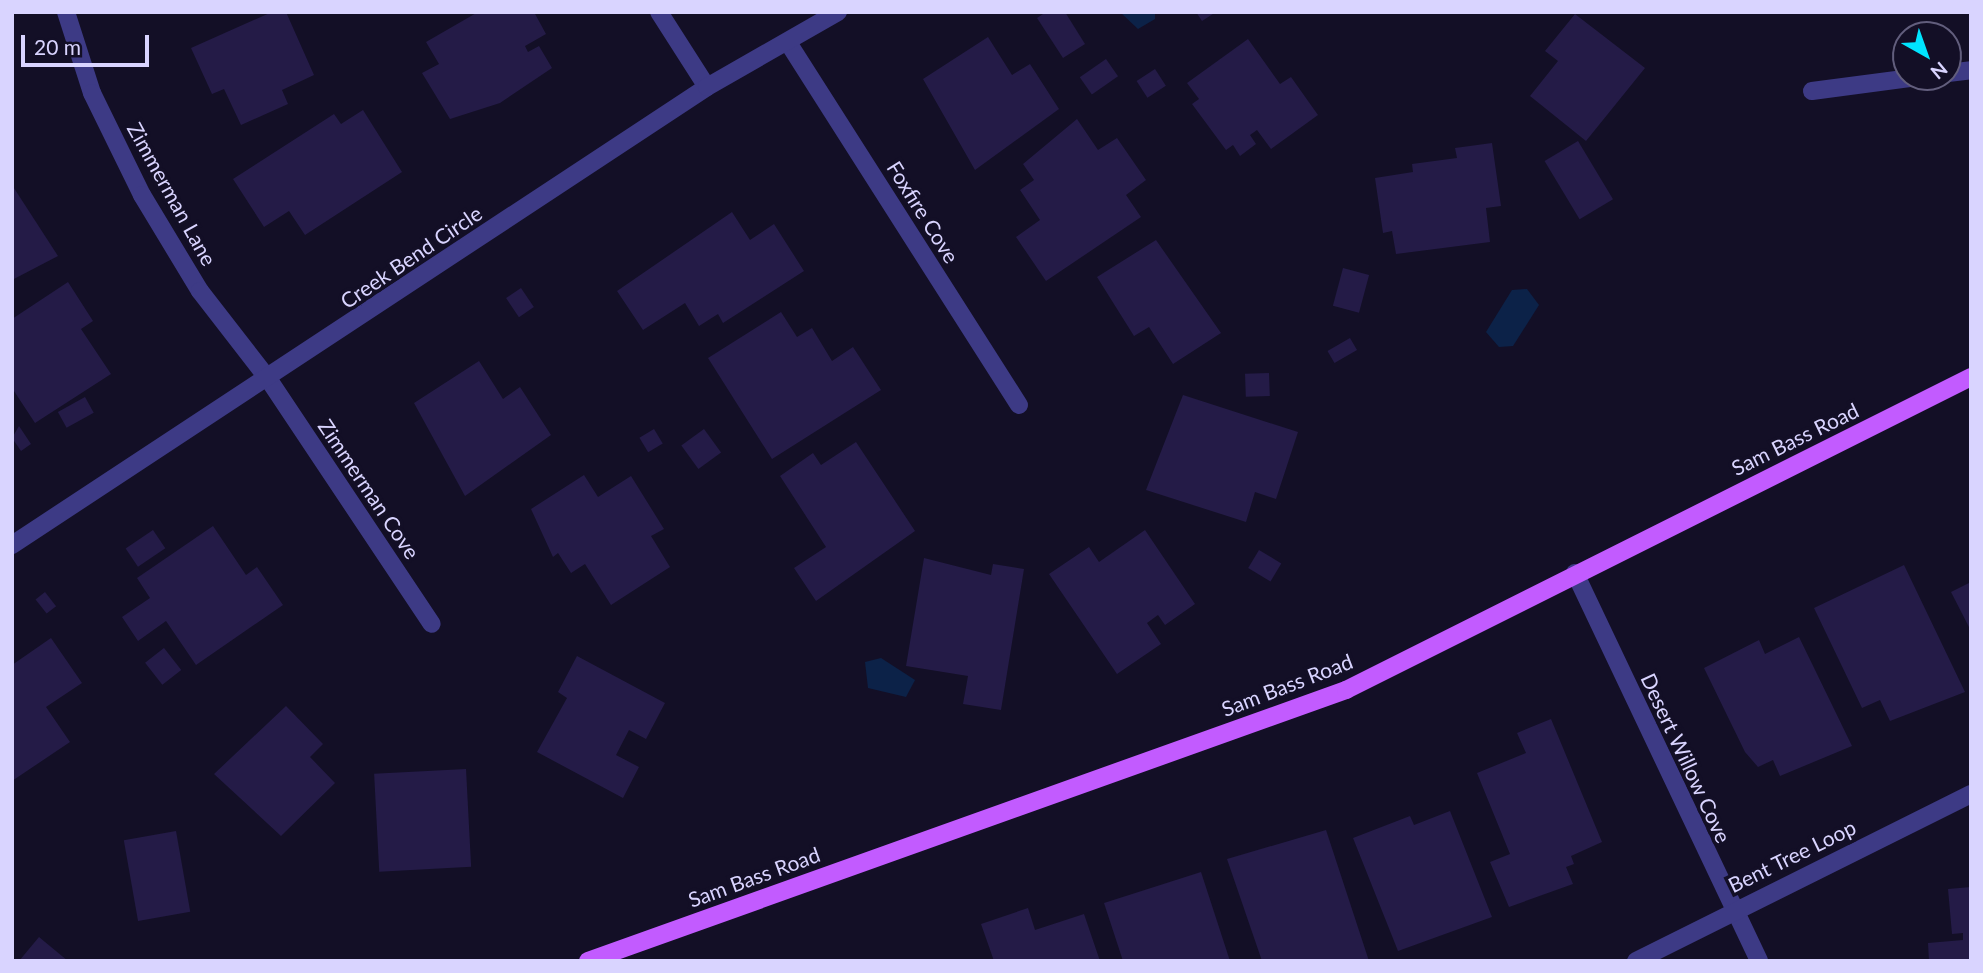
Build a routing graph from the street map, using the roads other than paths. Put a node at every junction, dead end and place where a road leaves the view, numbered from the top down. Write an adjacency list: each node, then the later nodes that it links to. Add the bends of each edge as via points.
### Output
1 (66, 12): 9 (street, Zimmerman Lane, via 92,93 142,195 200,291)
2 (659, 12): 6 (street)
3 (838, 12): 4 (street, Creek Bend Circle)
4 (789, 44): 6 (street, Creek Bend Circle); 10 (street, Foxfire Cove)
5 (1892, 81): 7 (street)
6 (706, 87): 9 (street, Creek Bend Circle)
7 (1812, 91)
8 (1971, 377): 12 (main road, Sam Bass Road)
9 (269, 380): 11 (street, Creek Bend Circle); 13 (street, Zimmerman Cove)
10 (1019, 405)
11 (12, 545)
12 (1575, 573): 15 (street, Desert Willow Cove); 16 (main road, Sam Bass Road, via 1346,690)
13 (432, 624)
14 (1971, 794): 15 (street, Bent Tree Loop)
15 (1732, 911): 17 (street, Bent Tree Loop); 18 (street, Desert Willow Cove)
16 (588, 961)
17 (1636, 961)
18 (1759, 961)

